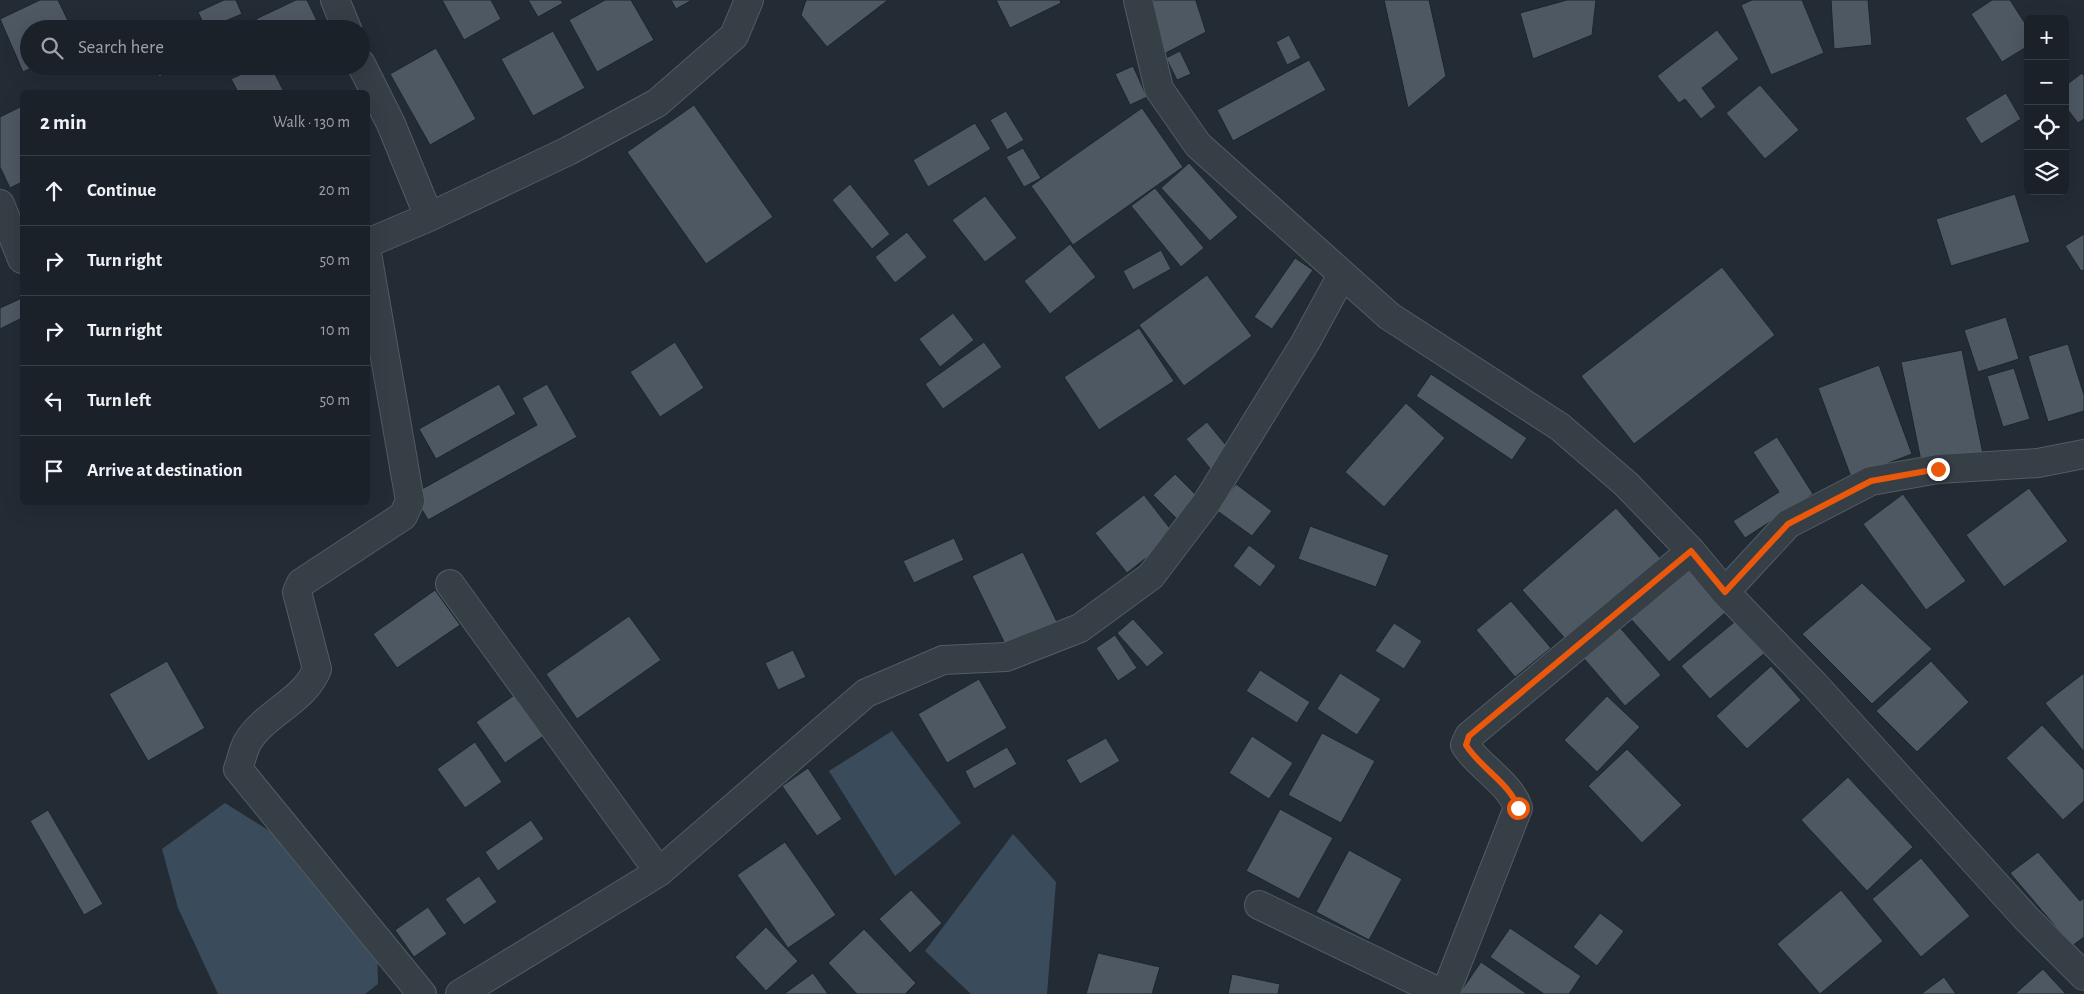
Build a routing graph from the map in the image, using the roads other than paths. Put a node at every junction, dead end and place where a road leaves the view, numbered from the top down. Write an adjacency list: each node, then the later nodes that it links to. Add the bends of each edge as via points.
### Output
1 (335, 0): 4 (street)
2 (749, 0): 7 (street, via 734,36 657,103 568,151)
3 (1138, 0): 11 (street, via 1159,89 1198,145)
4 (343, 20)
5 (366, 75): 7 (street, via 391,124)
6 (0, 204): 9 (street)
7 (429, 218): 8 (street)
8 (370, 242)
9 (20, 254)
10 (370, 271): 19 (street, via 410,501 403,516 302,583 297,592 317,669 313,681 247,742 238,769)
11 (1342, 275): 13 (street, via 1389,316 1560,427 1626,484); 16 (street, via 1305,343 1207,502 1151,576 1080,628 1006,656 943,660 866,693)
12 (2084, 454): 15 (street, via 2038,463 1938,469 1871,481 1788,524)
13 (1691, 551): 15 (street); 21 (street, via 1469,736 1466,745 1472,755 1515,798 1518,808)
14 (450, 584): 16 (street)
15 (1725, 592): 18 (street, via 1814,684 2027,919)
16 (659, 872): 20 (street)
17 (1258, 905): 21 (street)
18 (2084, 976)
19 (422, 994)
20 (460, 994)
21 (1444, 994)

